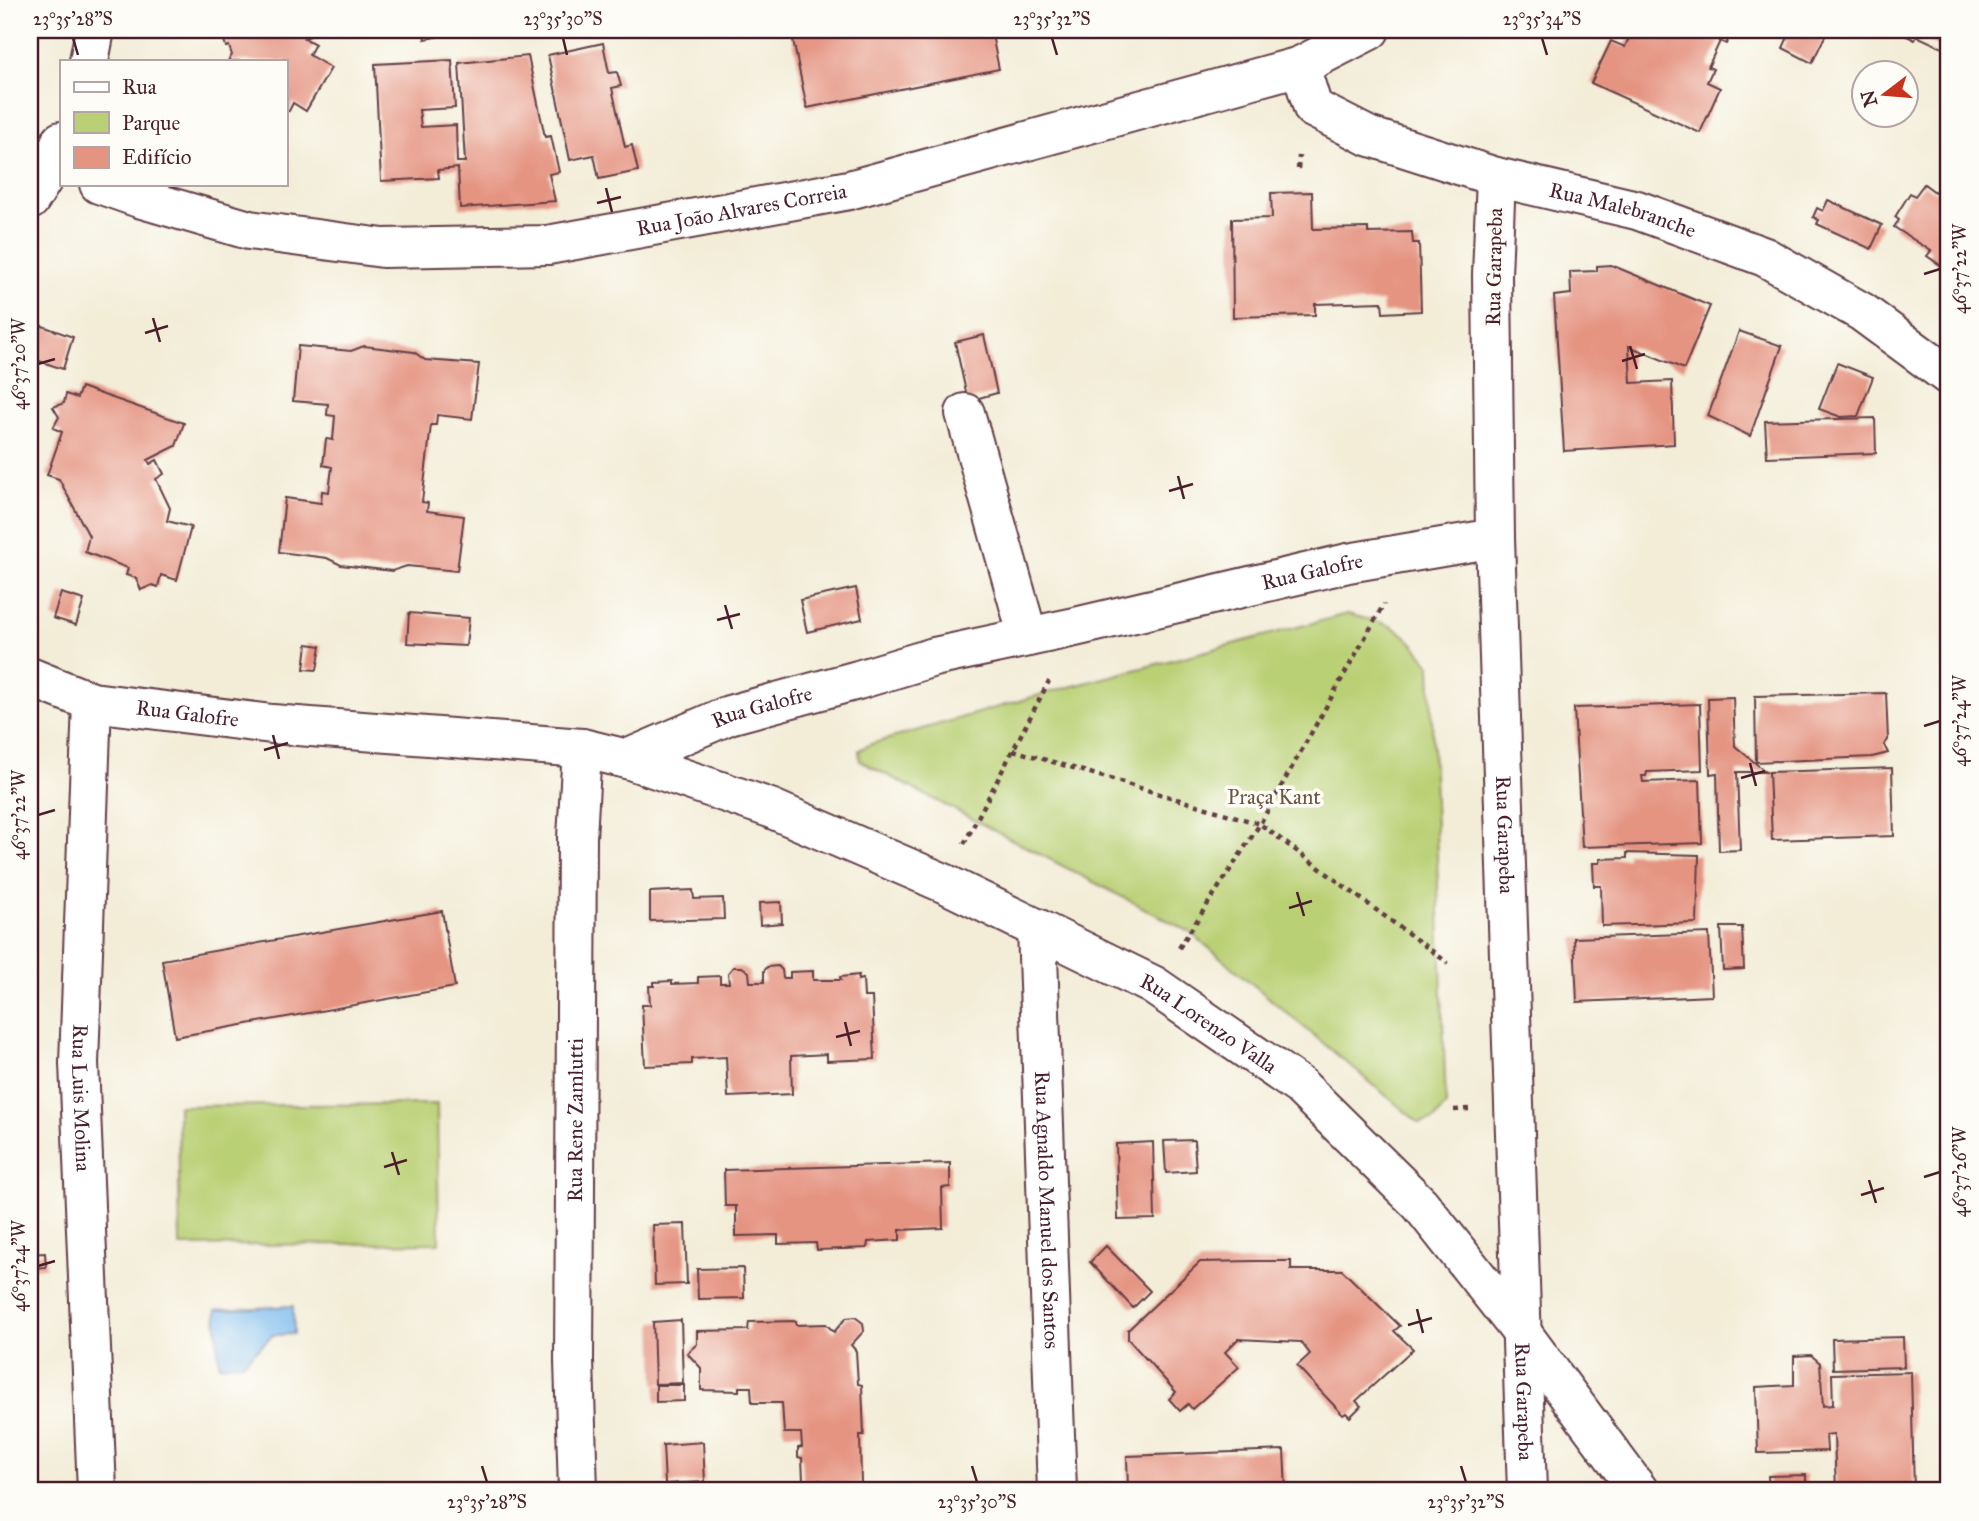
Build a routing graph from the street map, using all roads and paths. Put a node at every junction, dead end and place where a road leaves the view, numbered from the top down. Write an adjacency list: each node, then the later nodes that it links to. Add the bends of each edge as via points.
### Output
1 (95, 30): 3 (street)
2 (1370, 30): 4 (street, Rua João Alvares Correia)
3 (89, 60)
4 (1300, 66): 8 (street, Rua Malebranche, via 1314,108 1368,136); 9 (street, Rua João Alvares Correia, via 849,190 548,245 383,248 248,230)
5 (1299, 156): 7 (path)
6 (51, 161): 10 (street)
7 (1298, 169)
8 (1496, 177): 11 (street, Rua Malebranche, via 1637,210 1765,257 1862,312); 13 (street, Rua Garapeba, via 1492,275)
9 (105, 186)
10 (30, 200)
11 (1949, 376)
12 (965, 413): 16 (street)
13 (1495, 538): 15 (street, Rua Galofre, via 1348,563); 29 (street, Rua Garapeba)
14 (1381, 610): 22 (path)
15 (1075, 627): 16 (street, Rua Galofre); 20 (path)
16 (1028, 637): 21 (street, Rua Galofre, via 934,657 729,715)
17 (30, 677): 18 (street, Rua Galofre)
18 (92, 702): 19 (street, Rua Galofre, via 272,724); 30 (street, Rua Luis Molina, via 79,1063)
19 (582, 748): 21 (street, Rua Galofre); 31 (street, Rua Rene Zamlutti, via 577,838 574,1361)
20 (1013, 750): 22 (path); 23 (path)
21 (627, 759): 24 (street, Rua Lorenzo Valla, via 770,808)
22 (1260, 824): 25 (path); 26 (path)
23 (961, 851)
24 (1037, 928): 29 (street, Rua Lorenzo Valla, via 1153,985 1300,1086 1420,1204); 32 (street, Rua Agnaldo Manuel dos Santos)
25 (1174, 954)
26 (1448, 963)
27 (1469, 1109): 28 (path)
28 (1454, 1110)
29 (1522, 1333): 33 (street, Rua Garapeba); 34 (street, Rua Lorenzo Valla)
30 (97, 1491)
31 (578, 1491)
32 (1057, 1491)
33 (1527, 1491)
34 (1639, 1491)

